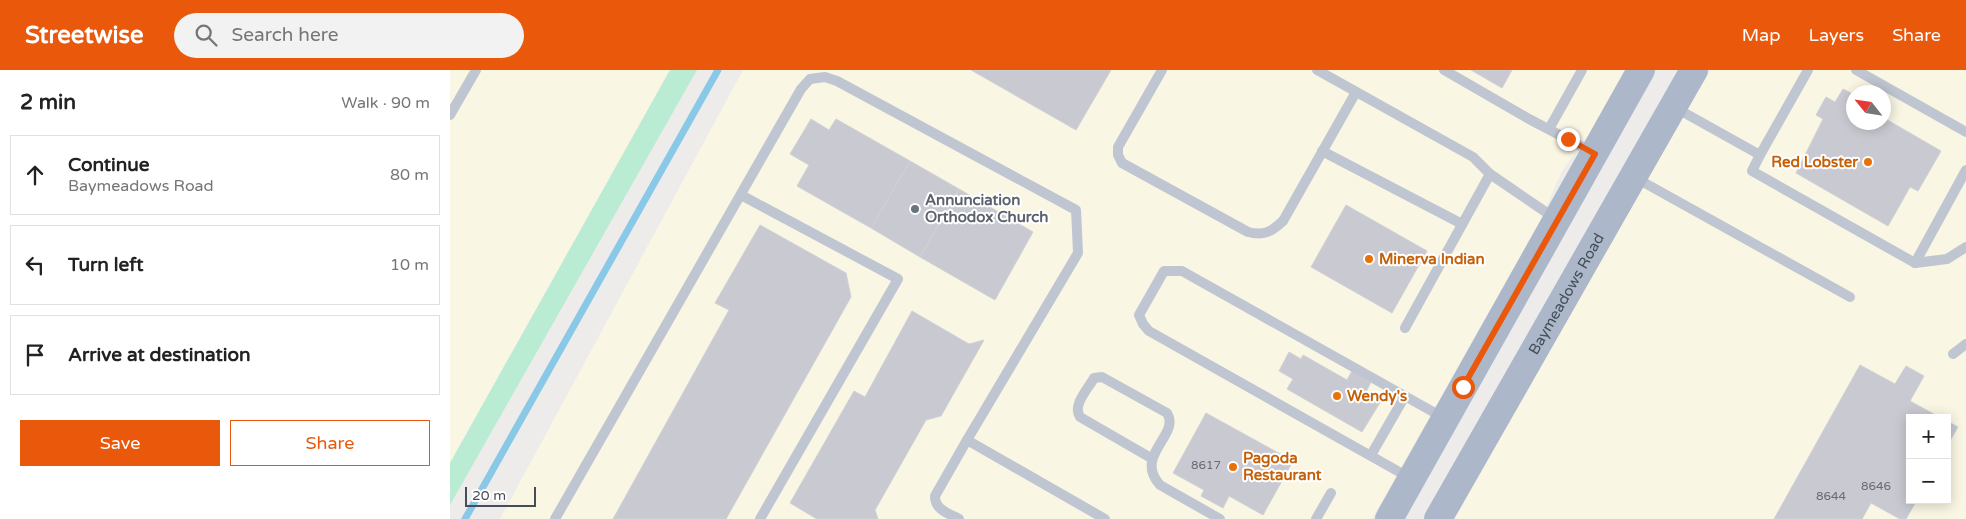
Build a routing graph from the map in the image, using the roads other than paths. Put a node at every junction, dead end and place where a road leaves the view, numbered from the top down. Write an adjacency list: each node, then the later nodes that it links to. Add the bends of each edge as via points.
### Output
1 (476, 70): 12 (lane)
2 (1162, 70): 15 (lane, via 1118,147 1118,155 1122,162 1248,232 1259,235 1272,231 1283,221)
3 (1317, 70): 10 (lane)
4 (1444, 70): 13 (lane)
5 (1582, 70): 13 (lane)
6 (1641, 70): 16 (main road)
7 (1694, 70): 11 (main road, Baymeadows Road)
8 (1808, 70): 17 (lane)
9 (1856, 70): 14 (lane)
10 (1356, 92): 15 (lane); 19 (lane, via 1473,157)
11 (1673, 106): 17 (lane); 20 (main road, Baymeadows Road)
12 (450, 115)
13 (1549, 129): 16 (lane)
14 (1966, 132)
15 (1322, 151): 23 (lane)
16 (1595, 154): 22 (main road)
17 (1760, 155): 25 (lane, via 1752,171)
18 (1966, 170): 25 (lane)
19 (1490, 174): 22 (lane); 23 (lane)
20 (1633, 177): 26 (lane); 44 (main road, Baymeadows Road)
21 (741, 195): 32 (lane, via 801,89 810,79 825,77 1076,210 1078,254); 38 (lane); 39 (lane, via 898,280)
22 (1557, 220): 31 (main road)
23 (1462, 224): 27 (lane)
24 (1966, 247): 25 (lane, via 1947,259)
25 (1915, 263)
26 (1850, 297)
27 (1405, 328)
28 (1966, 344): 29 (lane)
29 (1953, 354)
30 (1405, 396): 31 (lane); 33 (lane); 33 (lane, via 1182,271 1164,271 1139,315 1150,331)
31 (1445, 418): 35 (main road)
32 (967, 440): 37 (lane); 40 (lane, via 935,496 938,508)
33 (1371, 455): 35 (lane)
34 (1151, 458): 34 (lane, via 1080,417 1077,406 1094,378 1102,377 1169,417 1168,428); 41 (lane, via 1151,472 1160,485)
35 (1411, 478): 43 (main road)
36 (1331, 493): 42 (lane)
37 (1099, 518)
38 (556, 519)
39 (760, 519)
40 (959, 519)
41 (1220, 519)
42 (1316, 519)
43 (1389, 519)
44 (1438, 519)

